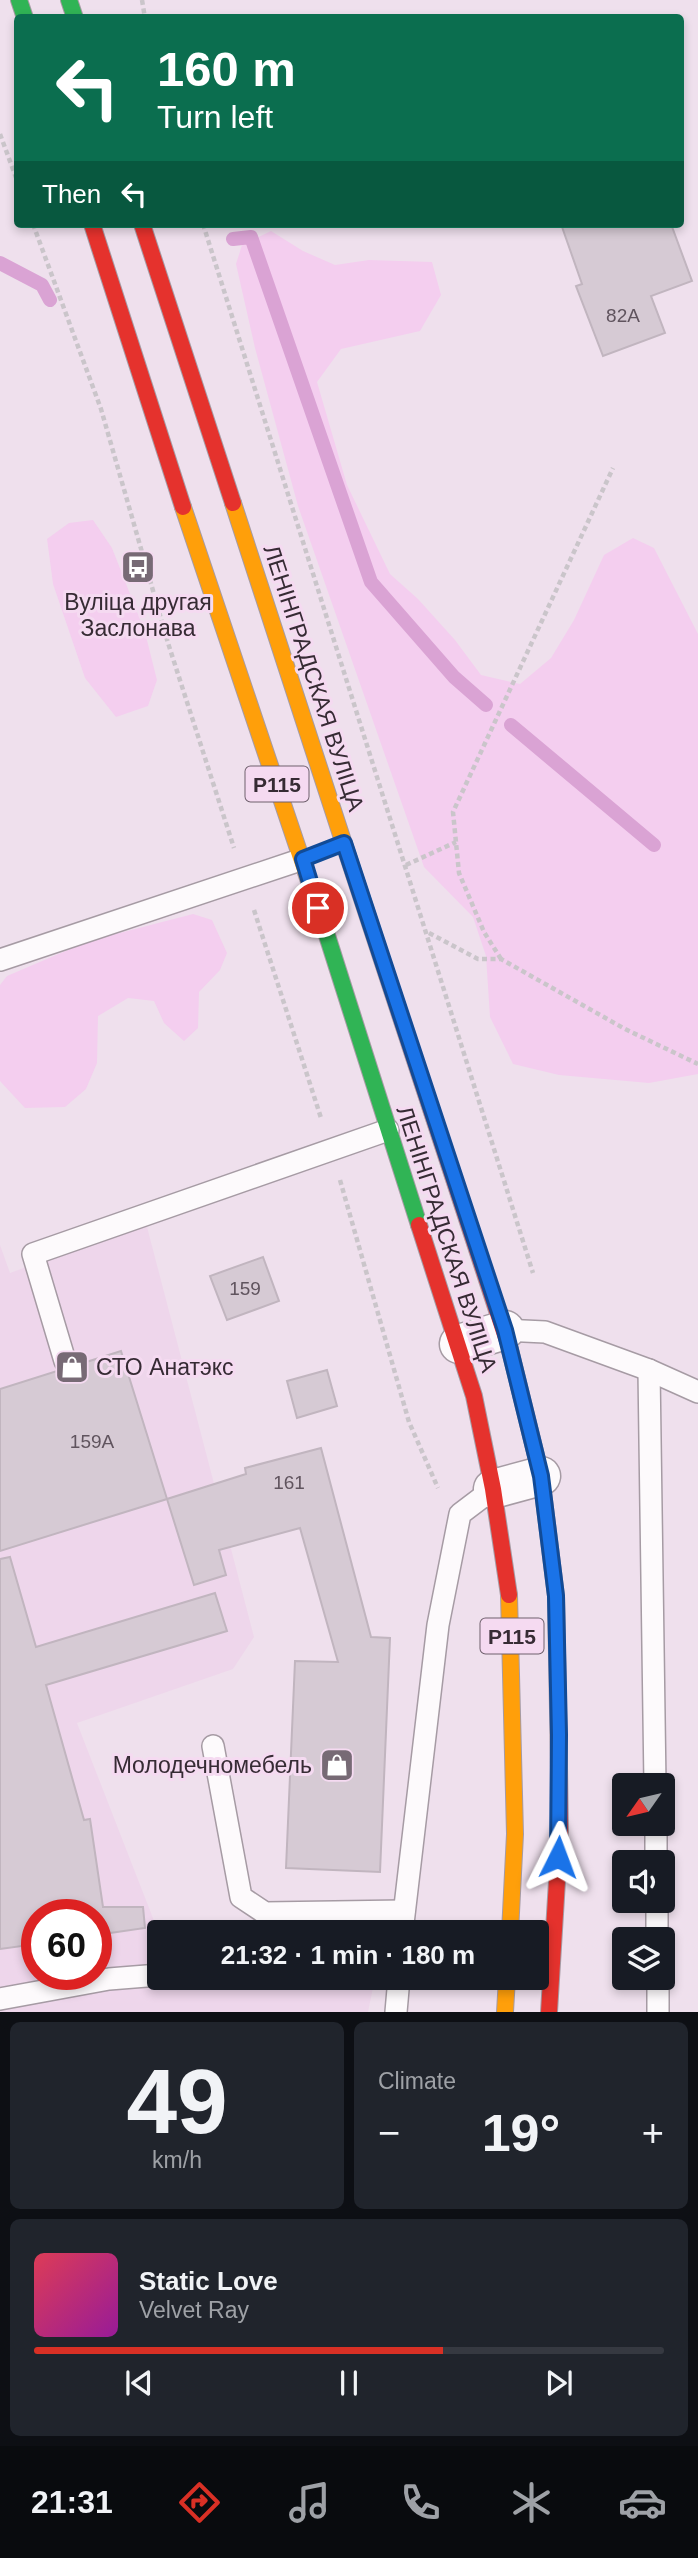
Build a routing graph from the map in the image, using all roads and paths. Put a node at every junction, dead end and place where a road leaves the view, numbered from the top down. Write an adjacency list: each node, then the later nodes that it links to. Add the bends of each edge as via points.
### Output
1 (0, 134): 2 (path)
2 (14, 172)
3 (34, 228): 11 (path, via 101,409 168,643)
4 (93, 228): 9 (main road, ЛЕНІНГРАДСКАЯ ВУЛІЦА / Р115)
5 (143, 228): 8 (main road, ЛЕНІНГРАДСКАЯ ВУЛІЦА / Р115)
6 (613, 468): 7 (path, via 453,812)
7 (456, 842): 10 (path); 13 (path, via 459,873)
8 (344, 843): 9 (street); 16 (main road, ЛЕНІНГРАДСКАЯ ВУЛІЦА / Р115)
9 (303, 859): 11 (lane); 17 (main road, ЛЕНІНГРАДСКАЯ ВУЛІЦА / Р115)
10 (406, 865)
11 (244, 879): 14 (lane); 18 (path)
12 (428, 933): 13 (path, via 478,959)
13 (501, 959): 15 (path)
14 (0, 960)
15 (698, 1064)
16 (432, 1115): 17 (street); 19 (main road, ЛЕНІНГРАДСКАЯ ВУЛІЦА / Р115)
17 (388, 1129): 18 (lane); 20 (main road, ЛЕНІНГРАДСКАЯ ВУЛІЦА / Р115)
18 (330, 1148): 21 (lane, via 33,1254); 26 (path, via 409,1422 440,1493)
19 (505, 1330): 20 (street); 22 (lane, via 545,1332); 24 (main road, ЛЕНІНГРАДСКАЯ ВУЛІЦА / Р115)
20 (459, 1345): 25 (main road, ЛЕНІНГРАДСКАЯ ВУЛІЦА / Р115)
21 (65, 1361)
22 (649, 1370): 23 (lane); 28 (lane)
23 (698, 1392)
24 (541, 1476): 25 (street); 39 (main road, ЛЕНІНГРАДСКАЯ ВУЛІЦА / Р115, via 556,1596 559,1710 560,1832)
25 (493, 1489): 26 (lane); 31 (main road, ЛЕНІНГРАДСКАЯ ВУЛІЦА / Р115, via 511,1610 515,1834)
26 (460, 1514): 30 (lane, via 438,1625)
27 (213, 1746): 29 (lane, via 241,1897 265,1913)
28 (655, 1773)
29 (372, 1920)
30 (403, 1920)
31 (511, 1920)
32 (147, 1976): 36 (lane)
33 (398, 1990): 37 (lane)
34 (506, 1990): 38 (main road)
35 (658, 1990): 40 (lane)
36 (0, 1999)
37 (396, 2012)
38 (505, 2012)
39 (549, 2012)
40 (658, 2012)

